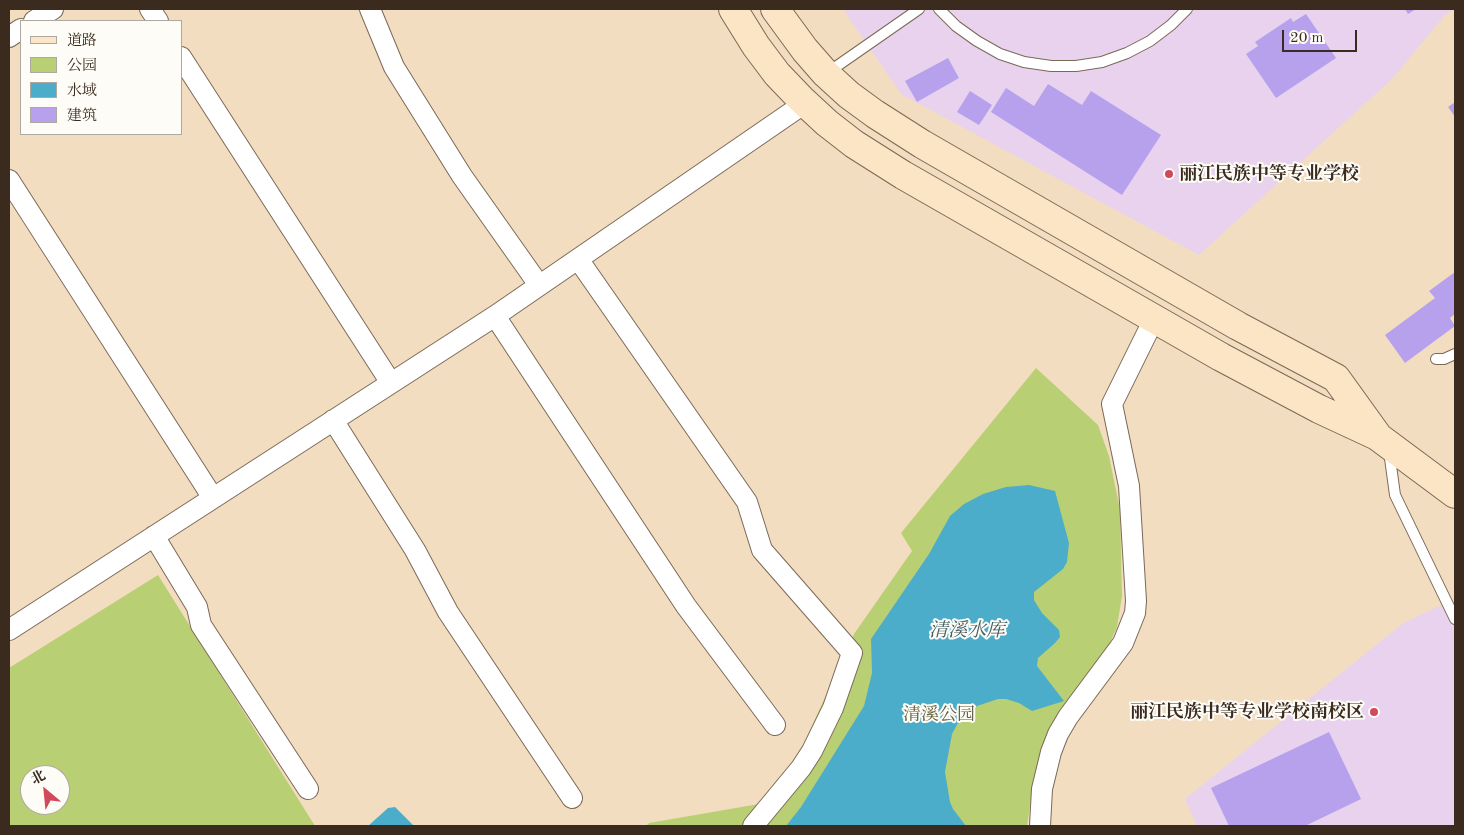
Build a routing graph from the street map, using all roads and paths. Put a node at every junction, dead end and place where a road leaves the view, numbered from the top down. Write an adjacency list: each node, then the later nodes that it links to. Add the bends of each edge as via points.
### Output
1 (54, 9): 9 (street)
2 (150, 9): 10 (street)
3 (370, 9): 18 (street, via 394,67 462,176)
4 (733, 9): 15 (street, via 777,74)
5 (775, 9): 14 (street)
6 (919, 9): 14 (lane)
7 (940, 9): 8 (lane, via 976,42 1000,54 1024,62 1076,66 1127,54 1150,41)
8 (1187, 9)
9 (36, 20)
10 (157, 20)
11 (20, 30): 12 (street)
12 (9, 38)
13 (182, 59): 23 (street)
14 (826, 74): 25 (street, via 875,114 922,144 1238,326 1336,378)
15 (805, 103): 17 (street); 20 (street, via 854,144 903,175)
16 (9, 180): 27 (street)
17 (578, 259): 18 (street); 34 (street, via 747,502 762,550 852,653 833,708 812,751 802,768)
18 (539, 285): 19 (street)
19 (494, 316): 23 (street); 31 (street, via 686,606)
20 (1154, 319): 25 (street); 35 (street, via 1112,404 1129,486 1135,613 1123,643 1058,734 1042,789)
21 (1455, 354): 22 (lane)
22 (1436, 359)
23 (391, 383): 24 (street)
24 (333, 420): 27 (street); 33 (street, via 415,550 448,612)
25 (1383, 440): 26 (street); 29 (lane, via 1395,495)
26 (1455, 494)
27 (213, 498): 28 (street)
28 (154, 536): 30 (street); 32 (street, via 197,607 200,625)
29 (1455, 619)
30 (9, 630)
31 (775, 725)
32 (308, 789)
33 (572, 798)
34 (753, 826)
35 (1040, 826)

